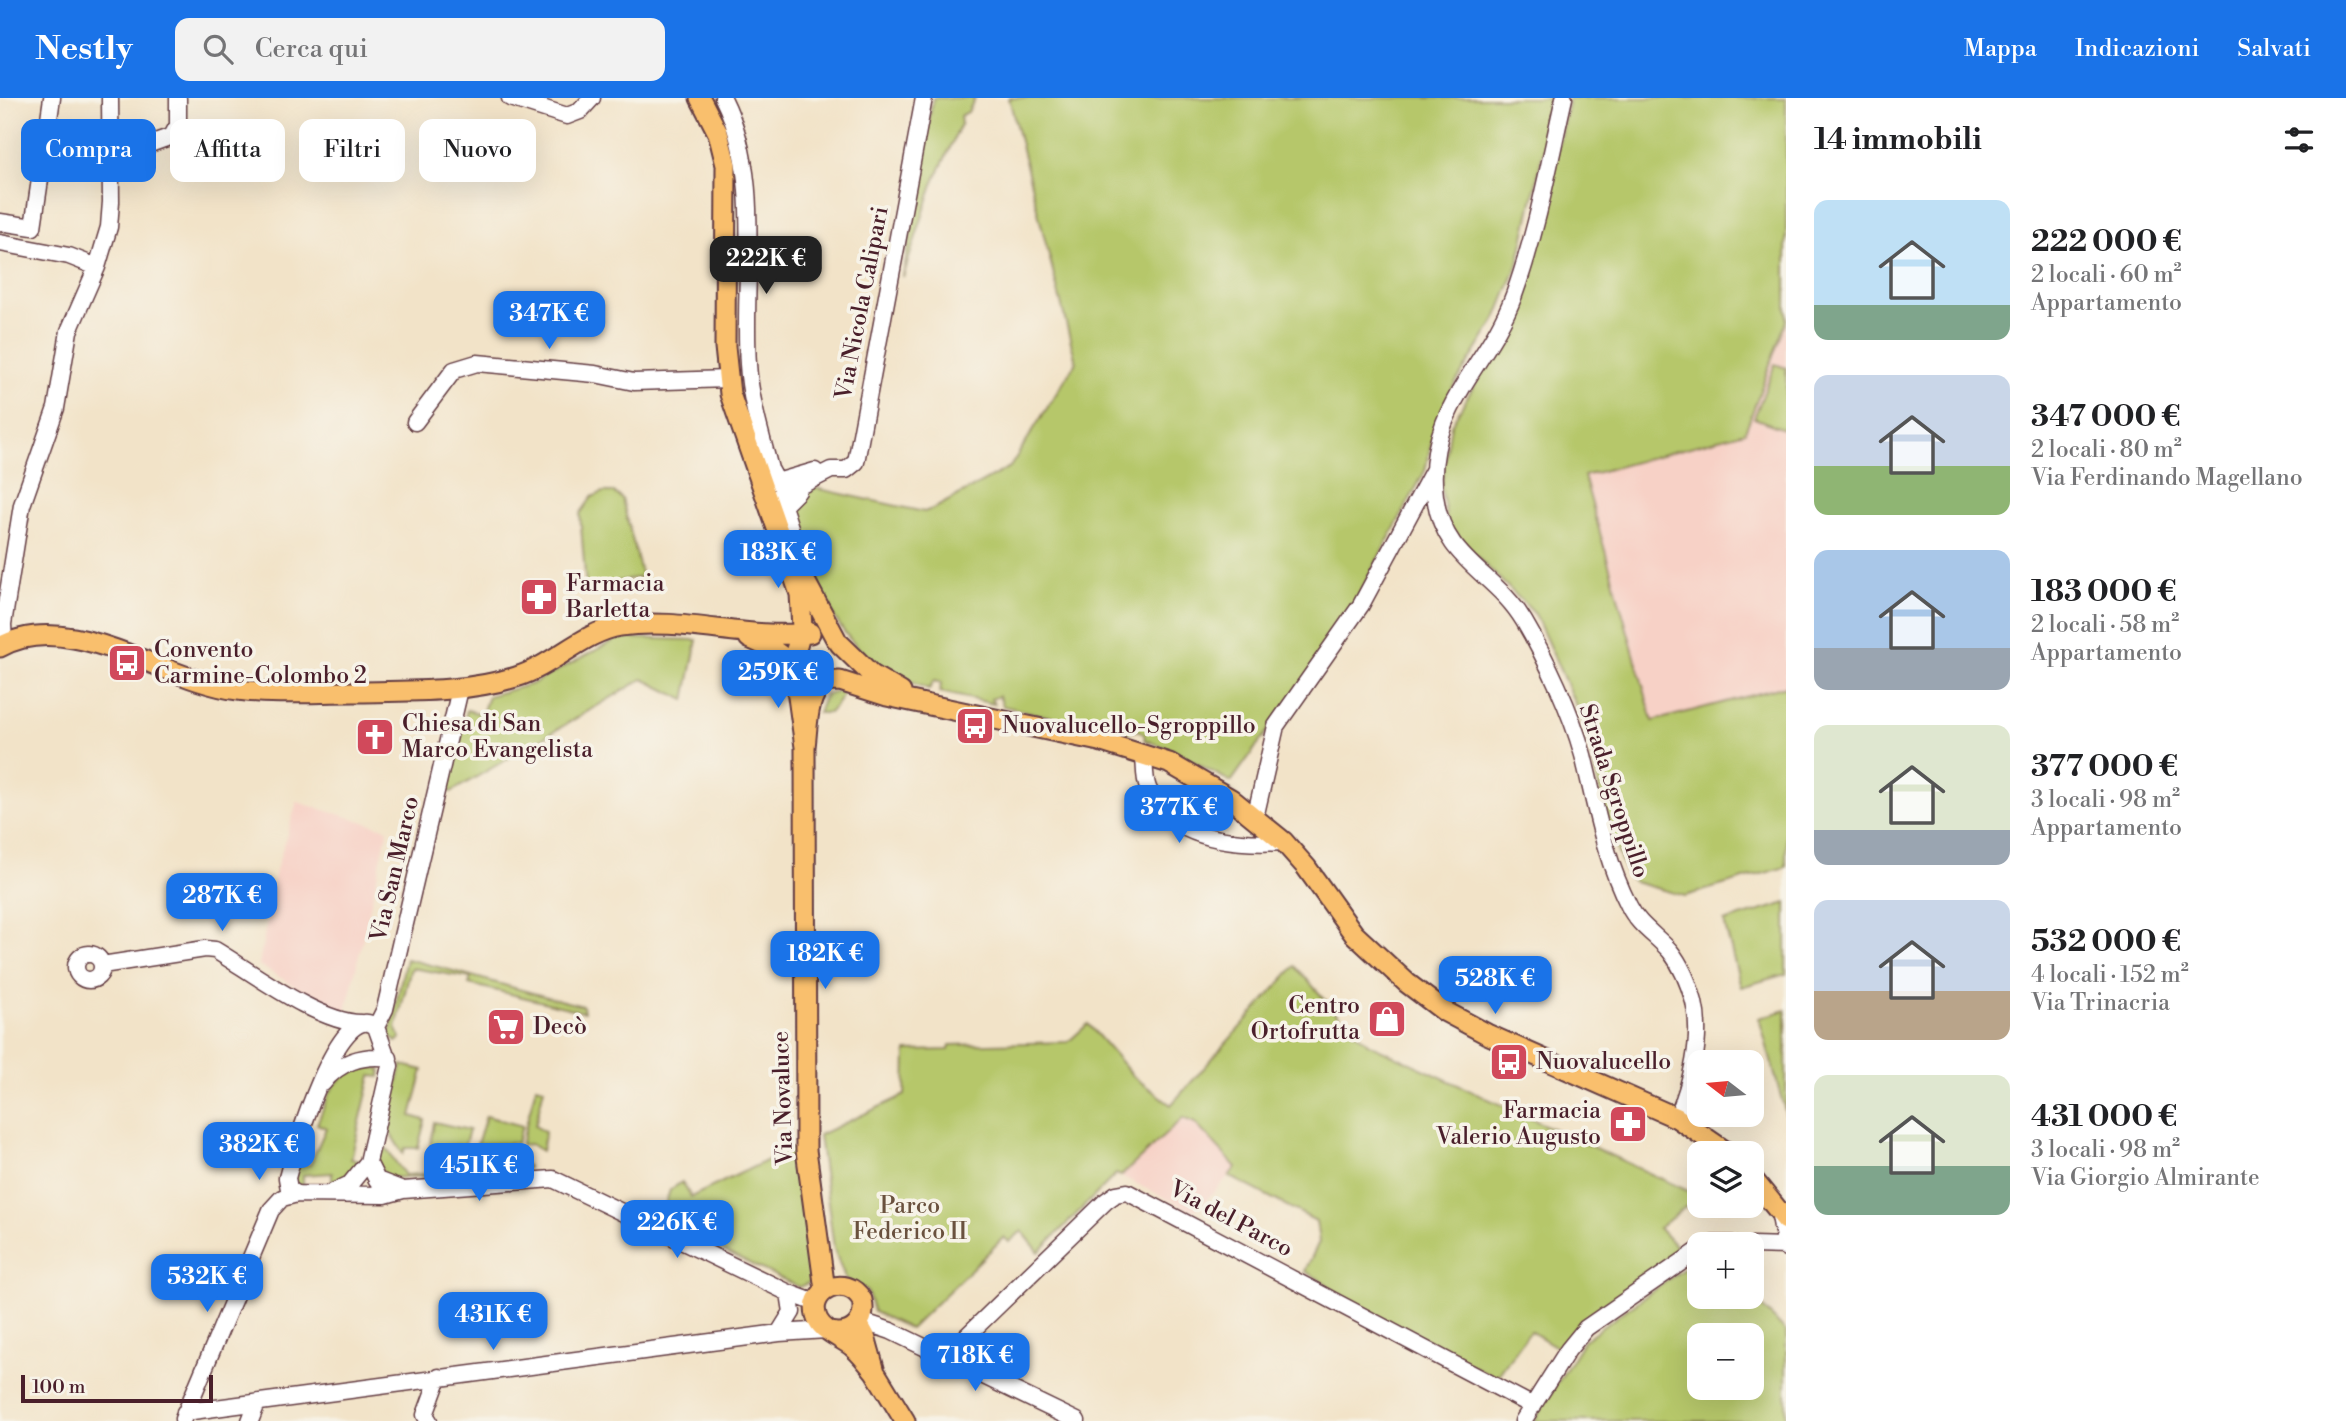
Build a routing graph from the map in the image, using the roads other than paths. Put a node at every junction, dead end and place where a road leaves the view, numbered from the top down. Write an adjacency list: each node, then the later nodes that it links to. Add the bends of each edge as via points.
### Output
1 (52, 98): 13 (street, via 33,227)
2 (110, 98): 10 (street)
3 (178, 98): 11 (street, via 178,125 173,136)
4 (510, 98): 5 (street, via 567,116 580,111)
5 (592, 98)
6 (700, 98): 16 (main road, via 718,133 726,165)
7 (723, 98): 19 (street, via 743,149 748,365)
8 (924, 98): 18 (street, Via Nicola Calipari, via 856,462 846,470)
9 (1564, 98): 20 (street, Strada Sgroppillo, via 1513,298 1449,408)
10 (110, 119)
11 (156, 142)
12 (110, 182): 15 (street, via 109,227)
13 (0, 222)
14 (0, 243): 15 (street, via 69,256)
15 (97, 267): 30 (street, via 69,331 56,408 22,505)
16 (728, 379): 17 (street, via 634,382 477,363 454,370); 19 (main road)
17 (415, 422)
18 (831, 470): 19 (street, via 777,482); 21 (street, Via Nicola Calipari)
19 (764, 471): 22 (main road)
20 (1433, 471): 37 (street, via 1361,605 1276,726); 45 (street, Strada Sgroppillo, via 1438,518 1446,537 1522,617 1542,652 1582,752 1603,846 1630,909 1683,970 1694,1002 1697,1031)
21 (808, 482): 22 (street, Via Nicola Calipari); 24 (street, via 783,506 796,546)
22 (768, 502): 23 (main road)
23 (781, 539): 24 (main road); 25 (main road)
24 (793, 557): 29 (main road)
25 (800, 594): 27 (main road, via 790,616); 28 (main road)
26 (732, 633): 27 (main road); 31 (main road, via 769,647); 33 (main road, via 618,626 519,676)
27 (772, 635): 28 (main road)
28 (803, 636): 29 (main road, via 823,632); 31 (main road, via 793,654)
29 (838, 641): 32 (main road, via 843,663 838,674); 34 (main road, via 872,675)
30 (2, 646): 33 (main road, via 34,637 84,640 205,685 240,691)
31 (794, 667): 32 (main road, via 804,679); 35 (main road)
32 (827, 681): 34 (main road); 35 (main road, via 813,696)
33 (460, 689): 41 (street, Via San Marco, via 426,842)
34 (914, 699): 36 (main road)
35 (805, 747): 59 (main road, Via Novaluce, via 806,1150)
36 (1144, 755): 37 (main road, via 1200,780); 38 (street, via 1148,789 1175,823 1242,844)
37 (1255, 818): 38 (main road)
38 (1283, 842): 45 (main road, via 1307,867 1354,934 1444,1011)
39 (102, 965): 40 (street, via 215,950)
40 (319, 1012): 41 (street, via 343,1022); 42 (street, via 333,1028)
41 (373, 1023): 42 (street); 43 (street)
42 (333, 1050): 44 (street)
43 (388, 1058): 44 (street, via 356,1059 334,1071); 48 (street)
44 (318, 1091): 47 (street)
45 (1677, 1118): 46 (main road)
46 (1711, 1141)
47 (292, 1159): 51 (street, via 287,1183); 54 (street, via 281,1176)
48 (368, 1162): 49 (street, via 377,1180); 52 (street, via 350,1184)
49 (403, 1191): 52 (street); 58 (street, via 553,1179)
50 (1764, 1193): 53 (main road)
51 (297, 1194): 52 (street); 54 (street, via 282,1198)
52 (331, 1194)
53 (1782, 1215): 56 (street)
54 (266, 1221): 67 (street)
55 (1764, 1246): 56 (street)
56 (1786, 1247)
57 (1687, 1258): 66 (street, via 1586,1328)
58 (789, 1293): 59 (street); 61 (street, via 792,1312)
59 (826, 1309): 60 (main road, via 843,1333); 60 (main road, via 859,1294); 61 (street, via 804,1331); 63 (main road)
60 (861, 1317): 62 (street); 63 (main road)
61 (779, 1333): 64 (street)
62 (944, 1358): 66 (street, Via del Parco, via 1106,1201 1127,1192); 71 (street)
63 (875, 1372): 70 (main road)
64 (439, 1377): 65 (street); 69 (street, via 425,1415)
65 (257, 1403): 67 (street); 68 (street)
66 (1533, 1406): 72 (street)
67 (183, 1417)
68 (250, 1421)
69 (429, 1421)
70 (905, 1421)
71 (1077, 1421)
72 (1523, 1421)

